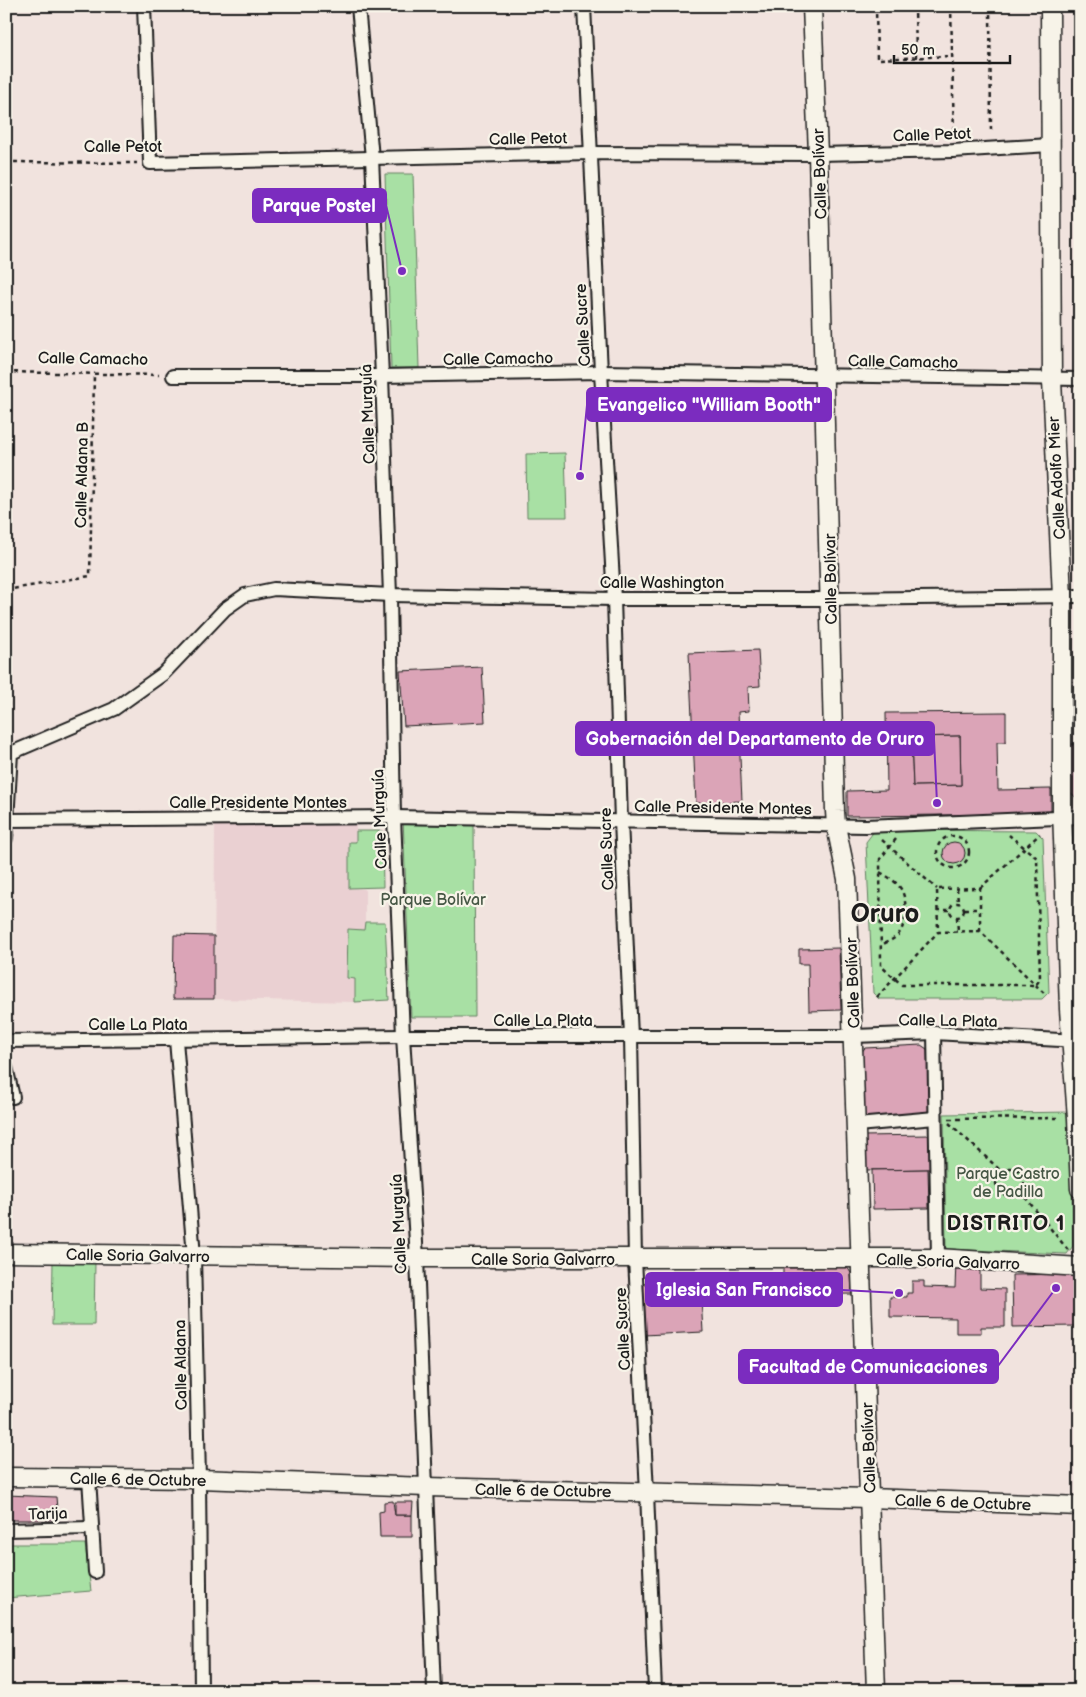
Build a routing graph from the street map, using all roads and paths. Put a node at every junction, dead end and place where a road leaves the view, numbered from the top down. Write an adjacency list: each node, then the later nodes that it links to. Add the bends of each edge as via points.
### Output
1 (144, 6): 19 (street)
2 (358, 6): 17 (street, Calle Murguía)
3 (584, 6): 15 (street, Calle Sucre)
4 (812, 6): 16 (main road, Calle Bolívar)
5 (876, 6): 11 (path, via 877,59)
6 (915, 6): 11 (path)
7 (951, 6): 10 (path)
8 (990, 6): 13 (path)
9 (1050, 6): 12 (main road, Calle Adolfo Mier)
10 (953, 56): 11 (path); 14 (path)
11 (916, 58)
12 (1050, 145): 13 (street, Calle Petot); 27 (main road, Calle Adolfo Mier)
13 (992, 148): 14 (street, Calle Petot)
14 (953, 151): 16 (street, Calle Petot)
15 (590, 153): 16 (street, Calle Petot); 17 (street, Calle Petot); 21 (street, Calle Sucre)
16 (818, 154): 25 (main road, Calle Bolívar)
17 (372, 158): 19 (street, Calle Petot); 24 (street, Calle Murguía)
18 (6, 162): 19 (path, Calle Petot)
19 (150, 163)
20 (6, 372): 22 (path, Calle Camacho)
21 (601, 372): 24 (street, Calle Camacho); 25 (street, Calle Camacho); 32 (street, Calle Sucre)
22 (94, 374): 23 (path, Calle Camacho); 28 (path, Calle Aldana B, via 90,576)
23 (173, 376): 24 (street, Calle Camacho)
24 (382, 376): 29 (street, Calle Murguía)
25 (824, 376): 27 (street, Calle Camacho); 33 (main road, Calle Bolívar)
26 (1080, 379): 27 (street, Calle Camacho)
27 (1052, 380): 31 (main road, Calle Adolfo Mier)
28 (6, 590)
29 (390, 595): 32 (street, Calle Washington); 35 (street, Calle Washington, via 274,590 245,595 225,609 163,674 114,709); 36 (street, Calle Murguía)
30 (1080, 596): 31 (street, Calle Washington)
31 (1062, 597): 33 (street, Calle Washington); 37 (main road, Calle Adolfo Mier)
32 (614, 599): 33 (street, Calle Washington); 39 (street, Calle Sucre)
33 (831, 599): 40 (main road, Calle Bolívar)
34 (6, 662): 35 (path)
35 (11, 753): 38 (street)
36 (394, 817): 38 (street, Calle Presidente Montes); 39 (street, Calle Presidente Montes); 71 (street, Calle Murguía)
37 (1071, 818): 40 (street, Calle Presidente Montes); 76 (main road, Calle Adolfo Mier, via 1069,1009)
38 (6, 820): 49 (street)
39 (621, 821): 40 (street, Calle Presidente Montes); 72 (street, Calle Sucre)
40 (836, 826): 73 (main road, Calle Bolívar, via 847,879)
41 (1040, 834): 51 (path)
42 (1001, 835): 51 (path, via 1010,835)
43 (899, 836): 50 (path)
44 (942, 836): 45 (path)
45 (951, 836): 46 (path); 46 (path, via 939,845 938,856 943,864 953,868 963,865 969,856 968,846)
46 (956, 836): 47 (path)
47 (965, 836)
48 (879, 837): 50 (path)
49 (6, 838)
50 (890, 846): 52 (path, via 880,860); 55 (path)
51 (1026, 847): 54 (path); 67 (path, via 1037,858 1040,979)
52 (880, 872): 65 (path); 65 (path, via 901,888 906,912 898,934)
53 (957, 888): 54 (path); 55 (path); 56 (path)
54 (980, 888): 58 (path)
55 (937, 889): 59 (path)
56 (958, 903): 57 (path); 60 (path)
57 (964, 909): 58 (path); 61 (path, via 962,916)
58 (980, 909): 62 (path)
59 (937, 910): 60 (path); 63 (path)
60 (950, 910): 61 (path, via 953,916)
61 (958, 917): 64 (path)
62 (980, 931): 64 (path); 67 (path)
63 (938, 932): 64 (path); 66 (path)
64 (958, 932)
65 (881, 945): 66 (path, via 881,966)
66 (894, 979): 67 (path, via 902,985); 69 (path)
67 (1036, 986): 68 (path)
68 (1046, 995)
69 (877, 997)
70 (934, 1034): 73 (street, Calle La Plata); 76 (street, Calle La Plata); 79 (street)
71 (403, 1036): 72 (street, Calle La Plata); 74 (street, Calle La Plata); 87 (street, Calle Murguía)
72 (631, 1036): 73 (street, Calle La Plata); 90 (street, Calle Sucre)
73 (854, 1036): 81 (main road, Calle Bolívar)
74 (176, 1040): 75 (street, Calle La Plata); 86 (street, Calle Aldana)
75 (6, 1041)
76 (1076, 1041): 80 (main road, Calle Adolfo Mier)
77 (6, 1067): 78 (street)
78 (13, 1097)
79 (935, 1118): 81 (street); 89 (street)
80 (1077, 1118): 82 (path, via 944,1118); 83 (main road, Calle Adolfo Mier)
81 (857, 1125): 88 (main road, Calle Bolívar)
82 (1001, 1171): 84 (path, via 1010,1168 1018,1171 1023,1179); 84 (path, via 997,1183 1000,1191 1008,1195)
83 (1080, 1189)
84 (1020, 1191): 91 (path)
85 (6, 1253): 86 (main road, Calle Soria Galvarro)
86 (194, 1256): 87 (main road, Calle Soria Galvarro); 94 (street, Calle Aldana)
87 (417, 1258): 90 (main road, Calle Soria Galvarro); 95 (street, Calle Murguía)
88 (862, 1258): 89 (main road, Calle Soria Galvarro); 90 (main road, Calle Soria Galvarro); 97 (main road, Calle Bolívar)
89 (938, 1258): 91 (main road, Calle Soria Galvarro)
90 (635, 1259): 96 (street, Calle Sucre)
91 (1077, 1262)
92 (6, 1477): 93 (main road, Calle 6 de Octubre)
93 (89, 1478): 94 (main road, Calle 6 de Octubre); 99 (street)
94 (199, 1479): 95 (main road, Calle 6 de Octubre); 102 (street, Calle Aldana)
95 (427, 1487): 96 (main road, Calle 6 de Octubre); 103 (street, Calle Murguía)
96 (647, 1492): 97 (main road, Calle 6 de Octubre); 104 (street, Calle Sucre)
97 (869, 1498): 98 (main road, Calle 6 de Octubre); 105 (main road, Calle Bolívar)
98 (1080, 1506)
99 (91, 1528): 100 (street, Tarija); 101 (street)
100 (6, 1530)
101 (95, 1572)
102 (201, 1691)
103 (434, 1691)
104 (655, 1691)
105 (876, 1691)

